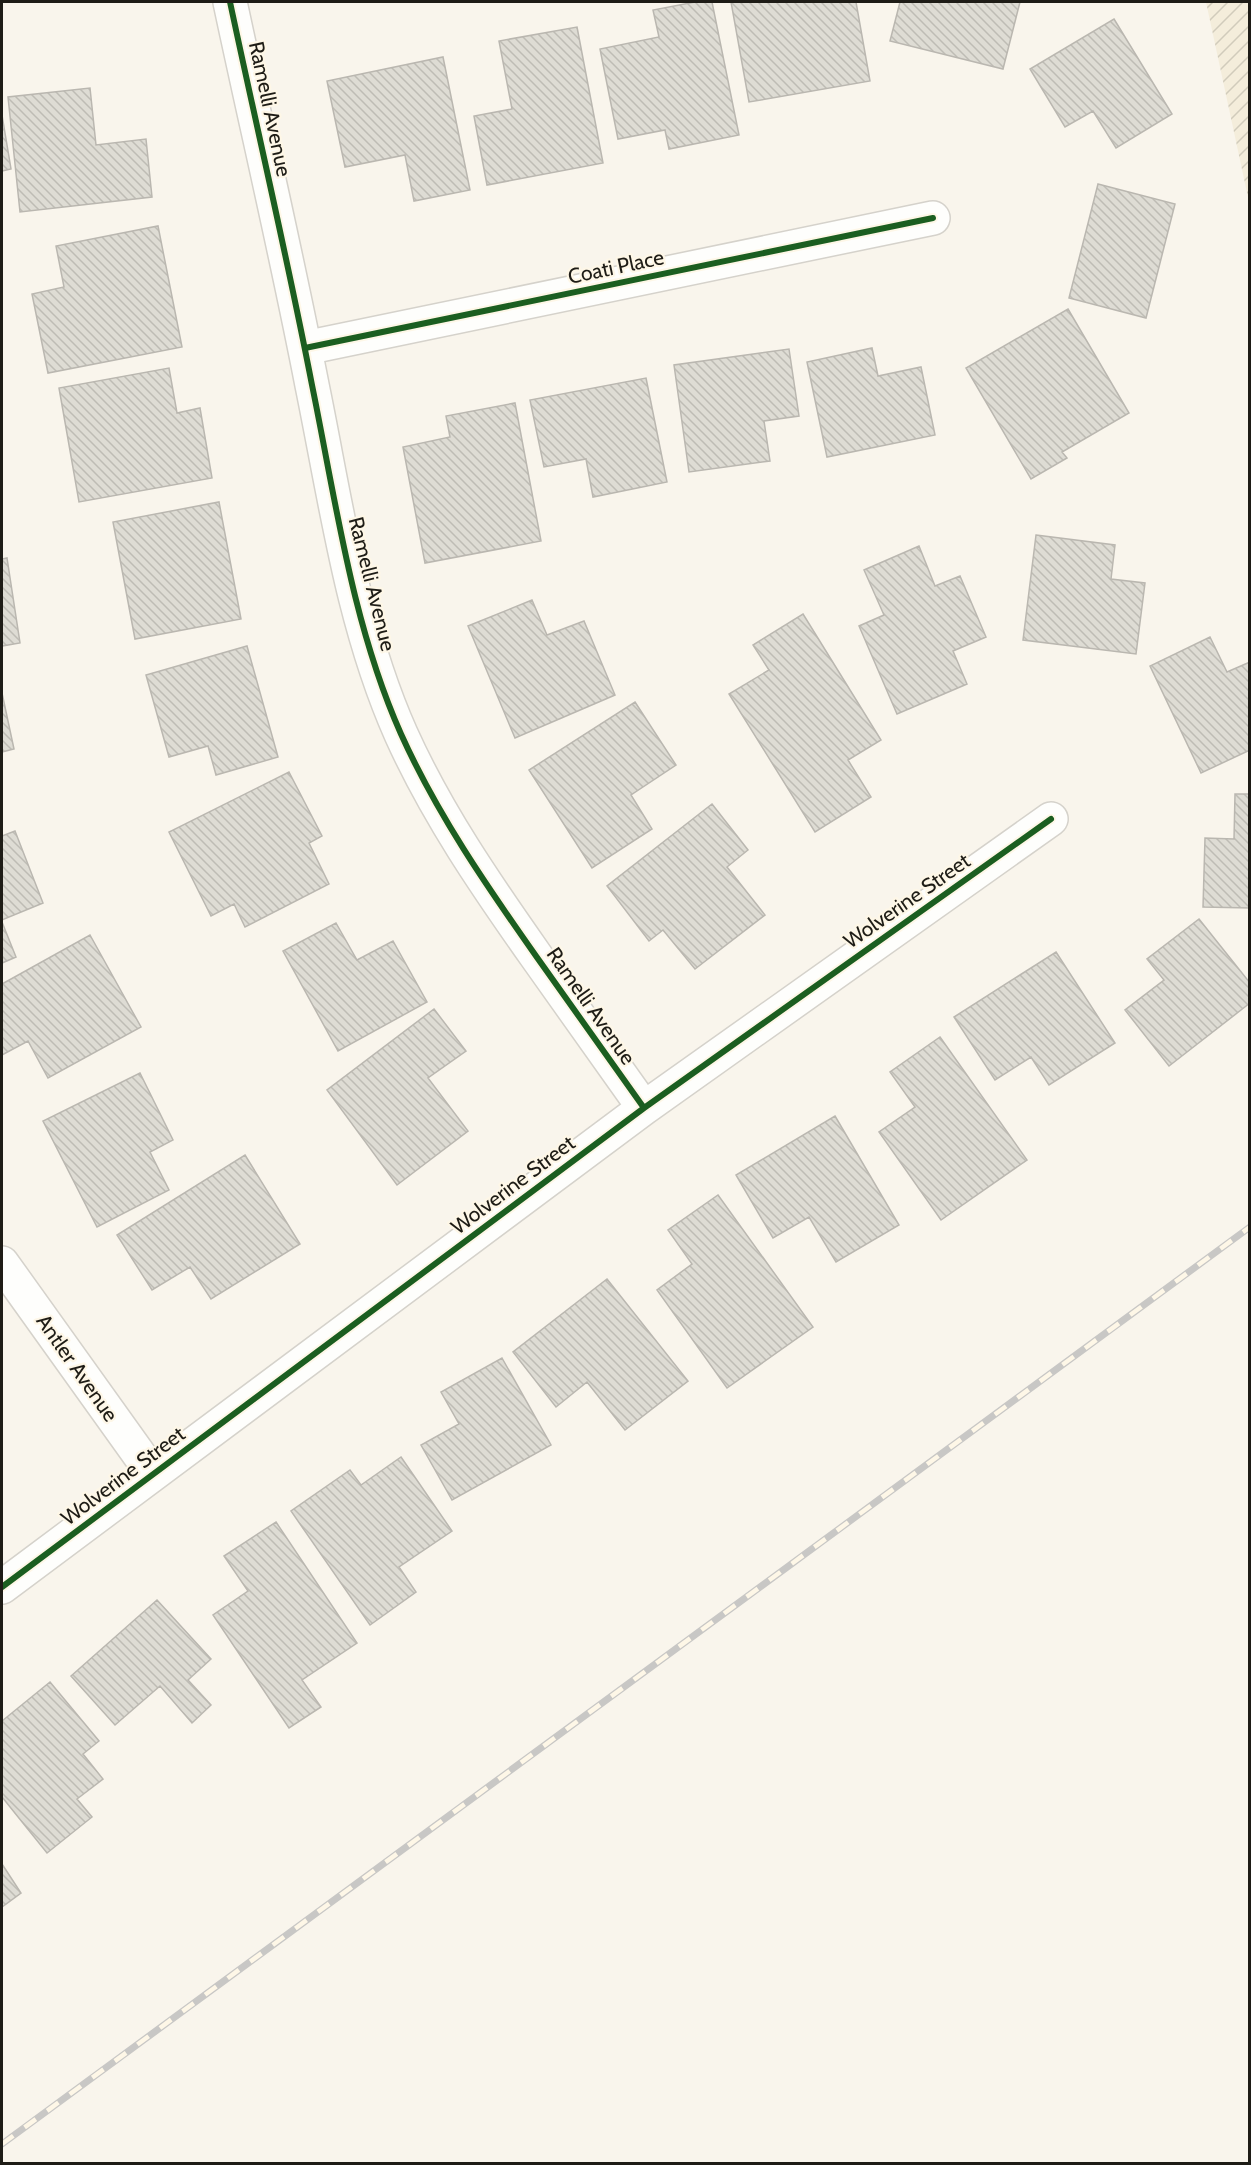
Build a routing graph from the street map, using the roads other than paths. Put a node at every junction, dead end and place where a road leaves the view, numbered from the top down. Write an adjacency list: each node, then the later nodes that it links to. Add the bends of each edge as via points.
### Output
1 (230, 2): 3 (street, Ramelli Avenue)
2 (933, 218): 3 (street, Coati Place)
3 (305, 348): 5 (street, Ramelli Avenue, via 355,599 400,731 457,840)
4 (1051, 819): 5 (street, Wolverine Street)
5 (644, 1108): 7 (street, Wolverine Street)
6 (2, 1263): 7 (street, Antler Avenue)
7 (153, 1474): 8 (street, Wolverine Street)
8 (2, 1587)

